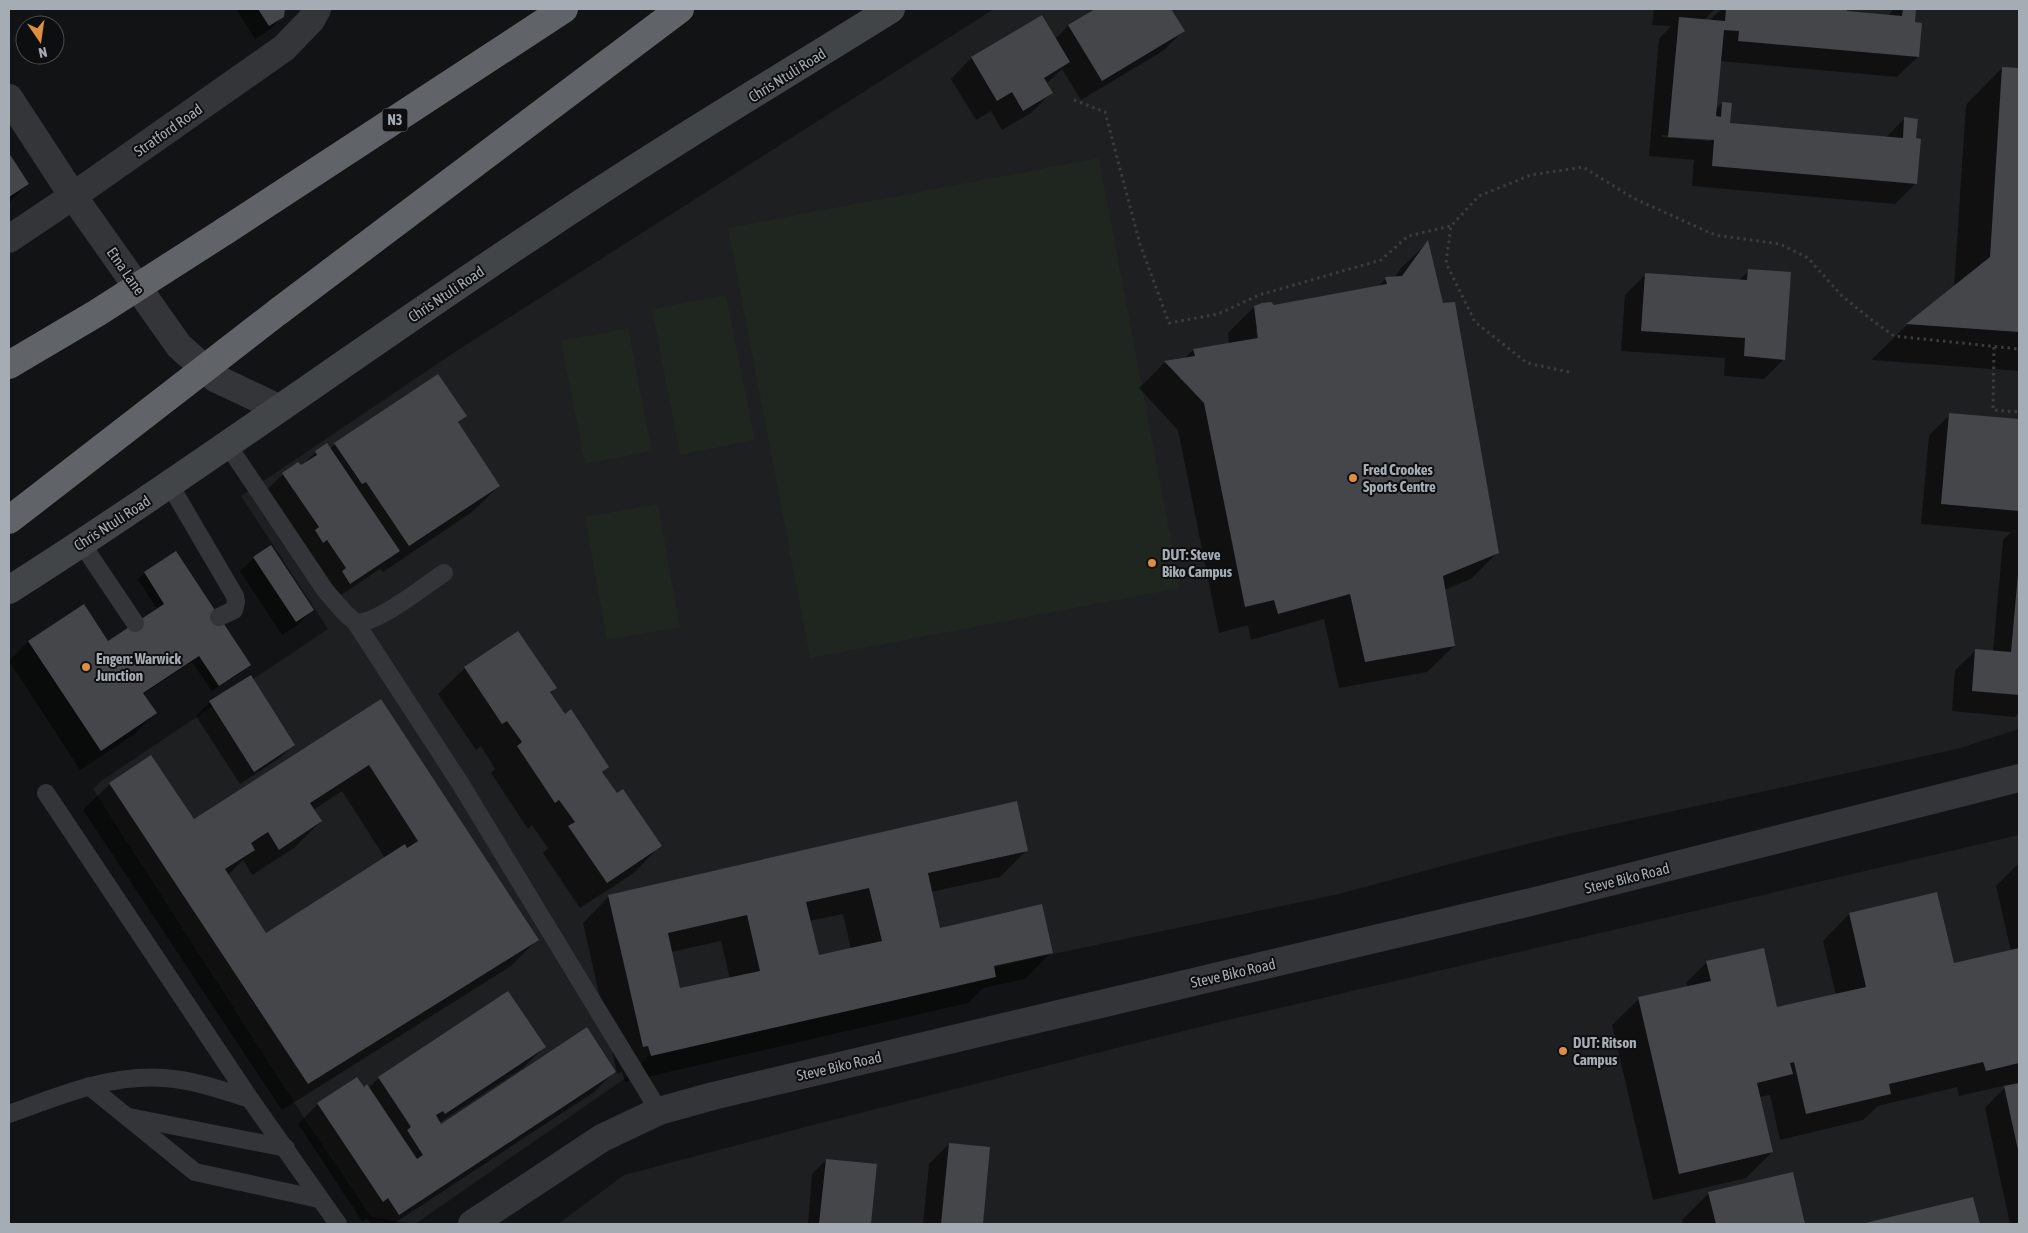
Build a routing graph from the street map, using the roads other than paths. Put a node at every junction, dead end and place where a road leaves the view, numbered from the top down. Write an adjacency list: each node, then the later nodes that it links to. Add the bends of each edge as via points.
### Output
1 (316, 9): 6 (street, Stratford Road, via 284,48)
2 (564, 9): 8 (highway, N3, bridge, via 225,231)
3 (680, 9): 12 (highway, bridge)
4 (891, 9): 9 (main road, Chris Ntuli Road, via 542,229)
5 (9, 98): 6 (street, Etna Lane)
6 (73, 196): 7 (street, Stratford Road); 9 (street, Etna Lane, via 179,346 215,378)
7 (9, 239)
8 (9, 365)
9 (278, 408): 10 (main road, Chris Ntuli Road)
10 (227, 444): 11 (main road, Chris Ntuli Road); 17 (lane, via 325,590)
11 (170, 485): 13 (main road, Chris Ntuli Road); 16 (lane, via 235,596 234,610)
12 (9, 520)
13 (82, 544): 15 (main road, Chris Ntuli Road); 18 (lane)
14 (444, 573): 17 (lane, via 382,614 364,623)
15 (9, 590)
16 (219, 617)
17 (356, 623): 23 (lane, via 460,783)
18 (135, 624)
19 (2019, 778): 23 (street, Steve Biko Road, via 1531,902)
20 (46, 793): 22 (lane)
21 (89, 1086): 22 (lane, via 131,1079 164,1078 201,1084); 24 (lane); 25 (lane)
22 (250, 1099): 26 (lane)
23 (659, 1111): 29 (street, Steve Biko Road, via 602,1138)
24 (9, 1114)
25 (126, 1116): 26 (lane); 27 (lane, via 195,1172)
26 (286, 1148): 27 (lane)
27 (320, 1199): 28 (lane)
28 (338, 1224)
29 (472, 1224)

